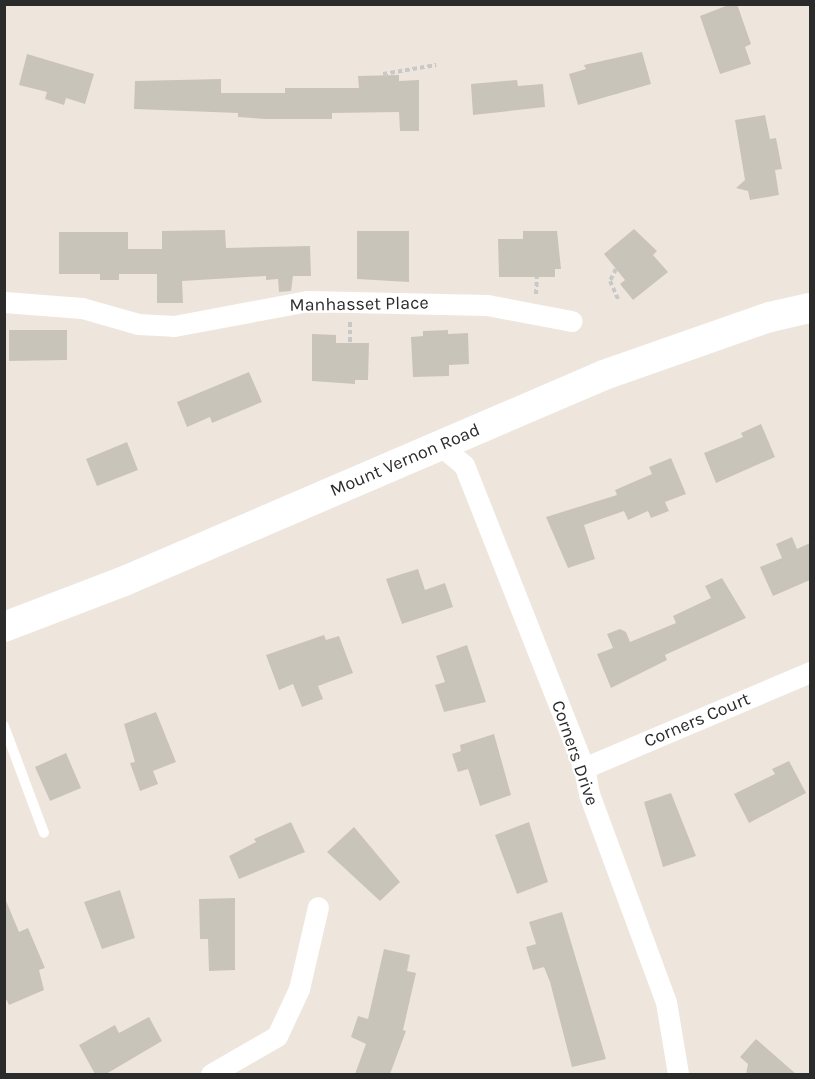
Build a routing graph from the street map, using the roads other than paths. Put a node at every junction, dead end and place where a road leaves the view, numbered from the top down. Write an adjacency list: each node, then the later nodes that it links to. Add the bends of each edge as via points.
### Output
1 (4, 302): 3 (street, Manhasset Place, via 82,308 138,324 174,326 307,301 487,305)
2 (810, 308): 4 (main road, Mount Vernon Road, via 770,317 604,375)
3 (572, 321)
4 (440, 445): 5 (main road, Mount Vernon Road, via 122,582); 8 (street, Corners Drive, via 464,465)
5 (4, 627)
6 (810, 672): 8 (street, Corners Court)
7 (4, 726): 9 (lane)
8 (584, 768): 12 (street, Corners Drive, via 589,794 666,1002)
9 (44, 833)
10 (318, 908): 11 (street, via 299,989 277,1036)
11 (211, 1074)
12 (678, 1074)

